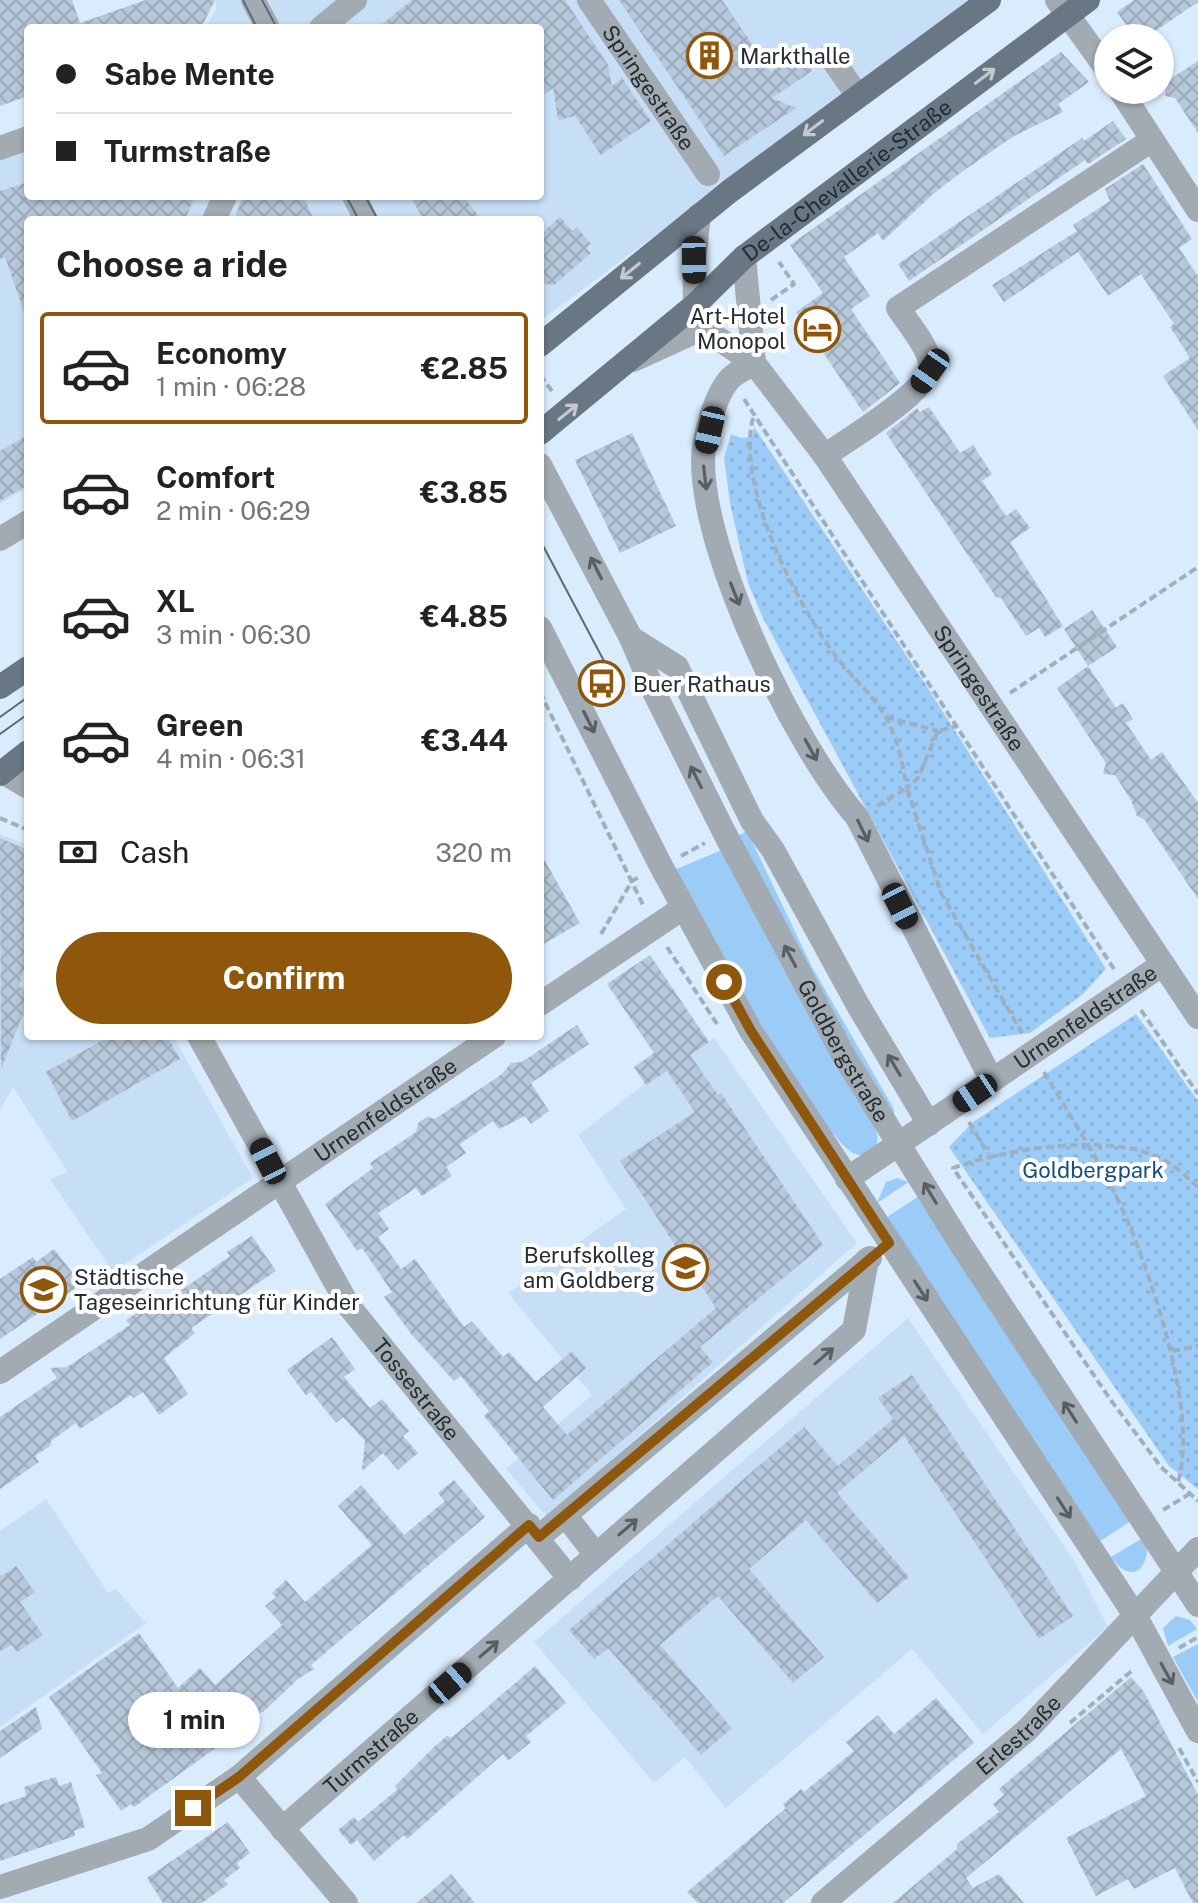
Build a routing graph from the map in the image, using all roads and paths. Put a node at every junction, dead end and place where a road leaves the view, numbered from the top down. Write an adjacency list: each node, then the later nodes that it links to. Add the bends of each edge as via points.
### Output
1 (355, 0): 5 (street)
2 (989, 0): 8 (main road)
3 (591, 1): 13 (street, Springestraße)
4 (1071, 5): 6 (street); 16 (main road, De-la-Chevallerie-Straße, one-way to 4)
5 (326, 24)
6 (1094, 46)
7 (830, 56): 8 (street)
8 (857, 95): 15 (main road, one-way to 15)
9 (1129, 104): 11 (street)
10 (24, 139): 12 (street)
11 (1152, 140): 14 (street); 25 (street, via 898,308 930,358 930,371 915,393)
12 (0, 148)
13 (708, 174)
14 (1198, 210)
15 (699, 215): 17 (street); 19 (main road, one-way to 19)
16 (744, 257): 17 (main road, De-la-Chevallerie-Straße); 21 (street)
17 (695, 305): 18 (street); 20 (main road, De-la-Chevallerie-Straße)
18 (703, 328): 20 (street); 21 (street, Springestraße)
19 (544, 342)
20 (627, 362): 24 (main road, De-la-Chevallerie-Straße, one-way to 20)
21 (754, 363): 22 (street); 25 (street, Springestraße)
22 (731, 377): 23 (path); 42 (street, one-way to 42, via 716,401 703,459 720,558 790,712 832,788)
23 (754, 417): 35 (path, via 749,436 761,504 780,562 832,652); 36 (path)
24 (544, 430)
25 (825, 456): 34 (street, Springestraße)
26 (544, 473): 31 (street, Goldbergstraße, one-way to 26)
27 (24, 524): 28 (street)
28 (0, 539)
29 (1198, 567): 34 (path)
30 (544, 636): 45 (street, one-way to 45)
31 (631, 638): 55 (street, one-way to 31, via 752,821 677,667); 56 (street, Goldbergstraße, one-way to 31, via 731,847)
32 (24, 671): 33 (main road)
33 (0, 686)
34 (992, 706): 46 (street, Springestraße)
35 (886, 717): 37 (path); 41 (path)
36 (957, 726): 37 (path); 47 (path)
37 (938, 731): 41 (path, via 918,778)
38 (24, 755): 39 (main road)
39 (1, 774): 40 (street)
40 (24, 785)
41 (907, 788): 42 (path); 52 (path, via 941,893)
42 (857, 817): 53 (street, one-way to 53)
43 (0, 818): 44 (path)
44 (24, 828)
45 (683, 908): 48 (street); 58 (street, via 751,1031)
46 (1163, 964): 47 (street, Urnenfeldstraße); 49 (street, Springestraße)
47 (1126, 989): 52 (street, Urnenfeldstraße); 54 (path)
48 (544, 1001)
49 (1198, 1017)
50 (201, 1040): 59 (street, Tossestraße)
51 (488, 1040): 59 (street, Urnenfeldstraße)
52 (1033, 1052): 53 (street, Urnenfeldstraße); 57 (path)
53 (992, 1081): 55 (street, Urnenfeldstraße)
54 (1198, 1094)
55 (929, 1124): 56 (street, Urnenfeldstraße)
56 (897, 1145): 58 (street, Urnenfeldstraße); 74 (street, Goldbergstraße, one-way to 56)
57 (1088, 1146): 60 (path, via 1130,1147 1156,1156); 66 (path, via 1127,1221); 68 (path, via 988,1154 953,1168 1110,1399)
58 (847, 1179): 61 (street)
59 (278, 1181): 67 (street, Urnenfeldstraße); 71 (street, Tossestraße, via 348,1305)
60 (1198, 1187)
61 (889, 1243): 62 (street); 77 (street, one-way to 77)
62 (867, 1260): 63 (street); 64 (street)
63 (825, 1296): 64 (street, via 845,1297); 70 (street)
64 (857, 1312): 73 (street, Turmstraße, one-way to 64, via 854,1330)
65 (1198, 1346): 66 (path)
66 (1172, 1351): 68 (path, via 1187,1440)
67 (0, 1372)
68 (1178, 1482): 69 (path)
69 (1198, 1500)
70 (565, 1515): 71 (street); 73 (street)
71 (534, 1531): 75 (street); 79 (street)
72 (1198, 1549): 74 (street, Erlestraße)
73 (596, 1555): 75 (street, Turmstraße)
74 (1174, 1571): 76 (street, Goldbergstraße); 77 (street, Erlestraße)
75 (570, 1579): 80 (street, Turmstraße, one-way to 75)
76 (1198, 1605)
77 (1136, 1617): 78 (street, one-way to 78); 83 (street, Erlestraße, via 1027,1730)
78 (1198, 1731)
79 (239, 1777): 80 (street); 81 (street, via 148,1839)
80 (282, 1829): 82 (street)
81 (0, 1887)
82 (346, 1903)
83 (823, 1903)

